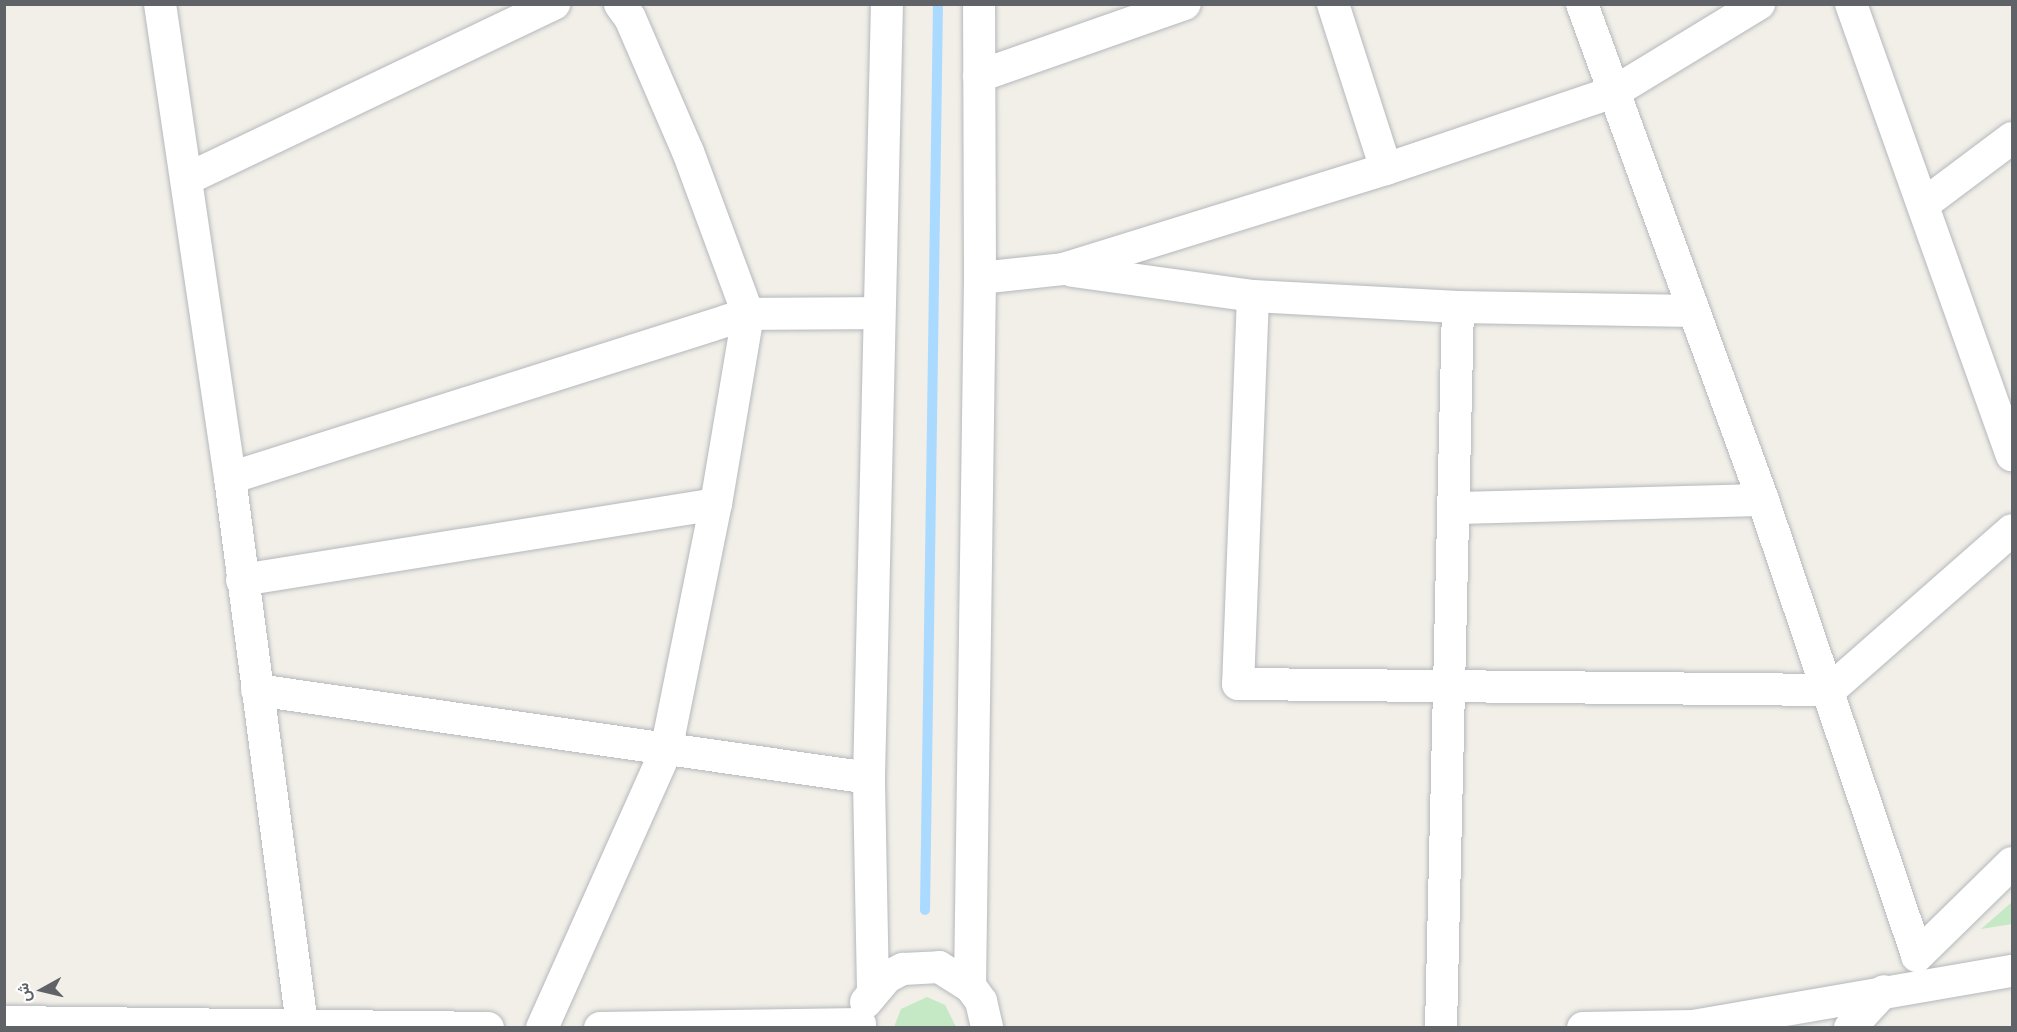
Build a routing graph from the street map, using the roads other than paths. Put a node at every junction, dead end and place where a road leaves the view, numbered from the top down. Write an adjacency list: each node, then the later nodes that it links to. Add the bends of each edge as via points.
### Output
1 (159, 4): 15 (street)
2 (554, 4): 15 (street)
3 (620, 4): 23 (street, via 630,18 688,152)
4 (887, 4): 22 (street)
5 (978, 4): 11 (street)
6 (1185, 4): 11 (street)
7 (1332, 4): 14 (street)
8 (1582, 4): 12 (street)
9 (1759, 4): 12 (street)
10 (1851, 4): 16 (street)
11 (979, 76): 18 (street)
12 (1614, 92): 14 (street); 21 (street)
13 (2013, 138): 16 (street)
14 (1386, 169): 17 (street)
15 (187, 179): 25 (street)
16 (1924, 204): 24 (street)
17 (1063, 269): 18 (street); 19 (street)
18 (980, 278): 39 (street)
19 (1253, 296): 20 (street); 31 (street, via 1238,684)
20 (1458, 307): 21 (street); 28 (street)
21 (1694, 311): 26 (street)
22 (879, 313): 23 (street); 35 (street)
23 (748, 314): 25 (street); 27 (street)
24 (2013, 455)
25 (230, 478): 30 (street)
26 (1763, 500): 28 (street); 33 (street)
27 (716, 504): 30 (street); 34 (street)
28 (1456, 508): 31 (street)
29 (2013, 530): 33 (street)
30 (242, 580): 32 (street)
31 (1449, 688): 33 (street); 50 (street)
32 (257, 690): 34 (street); 43 (street)
33 (1830, 690): 37 (street)
34 (666, 751): 35 (street); 47 (street)
35 (868, 778): 40 (street)
36 (2013, 863): 37 (street)
37 (1917, 956): 41 (street)
38 (2013, 971): 41 (street)
39 (970, 986): 40 (street, via 956,974 921,966 887,977); 49 (street, via 981,1001)
40 (873, 990): 44 (street)
41 (1879, 996): 45 (street); 52 (street)
42 (4, 1022): 43 (street)
43 (302, 1025): 46 (street)
44 (860, 1026): 48 (street)
45 (1694, 1027): 51 (street)
46 (488, 1028)
47 (542, 1028)
48 (600, 1028)
49 (987, 1028)
50 (1442, 1028)
51 (1583, 1028)
52 (1850, 1028)

